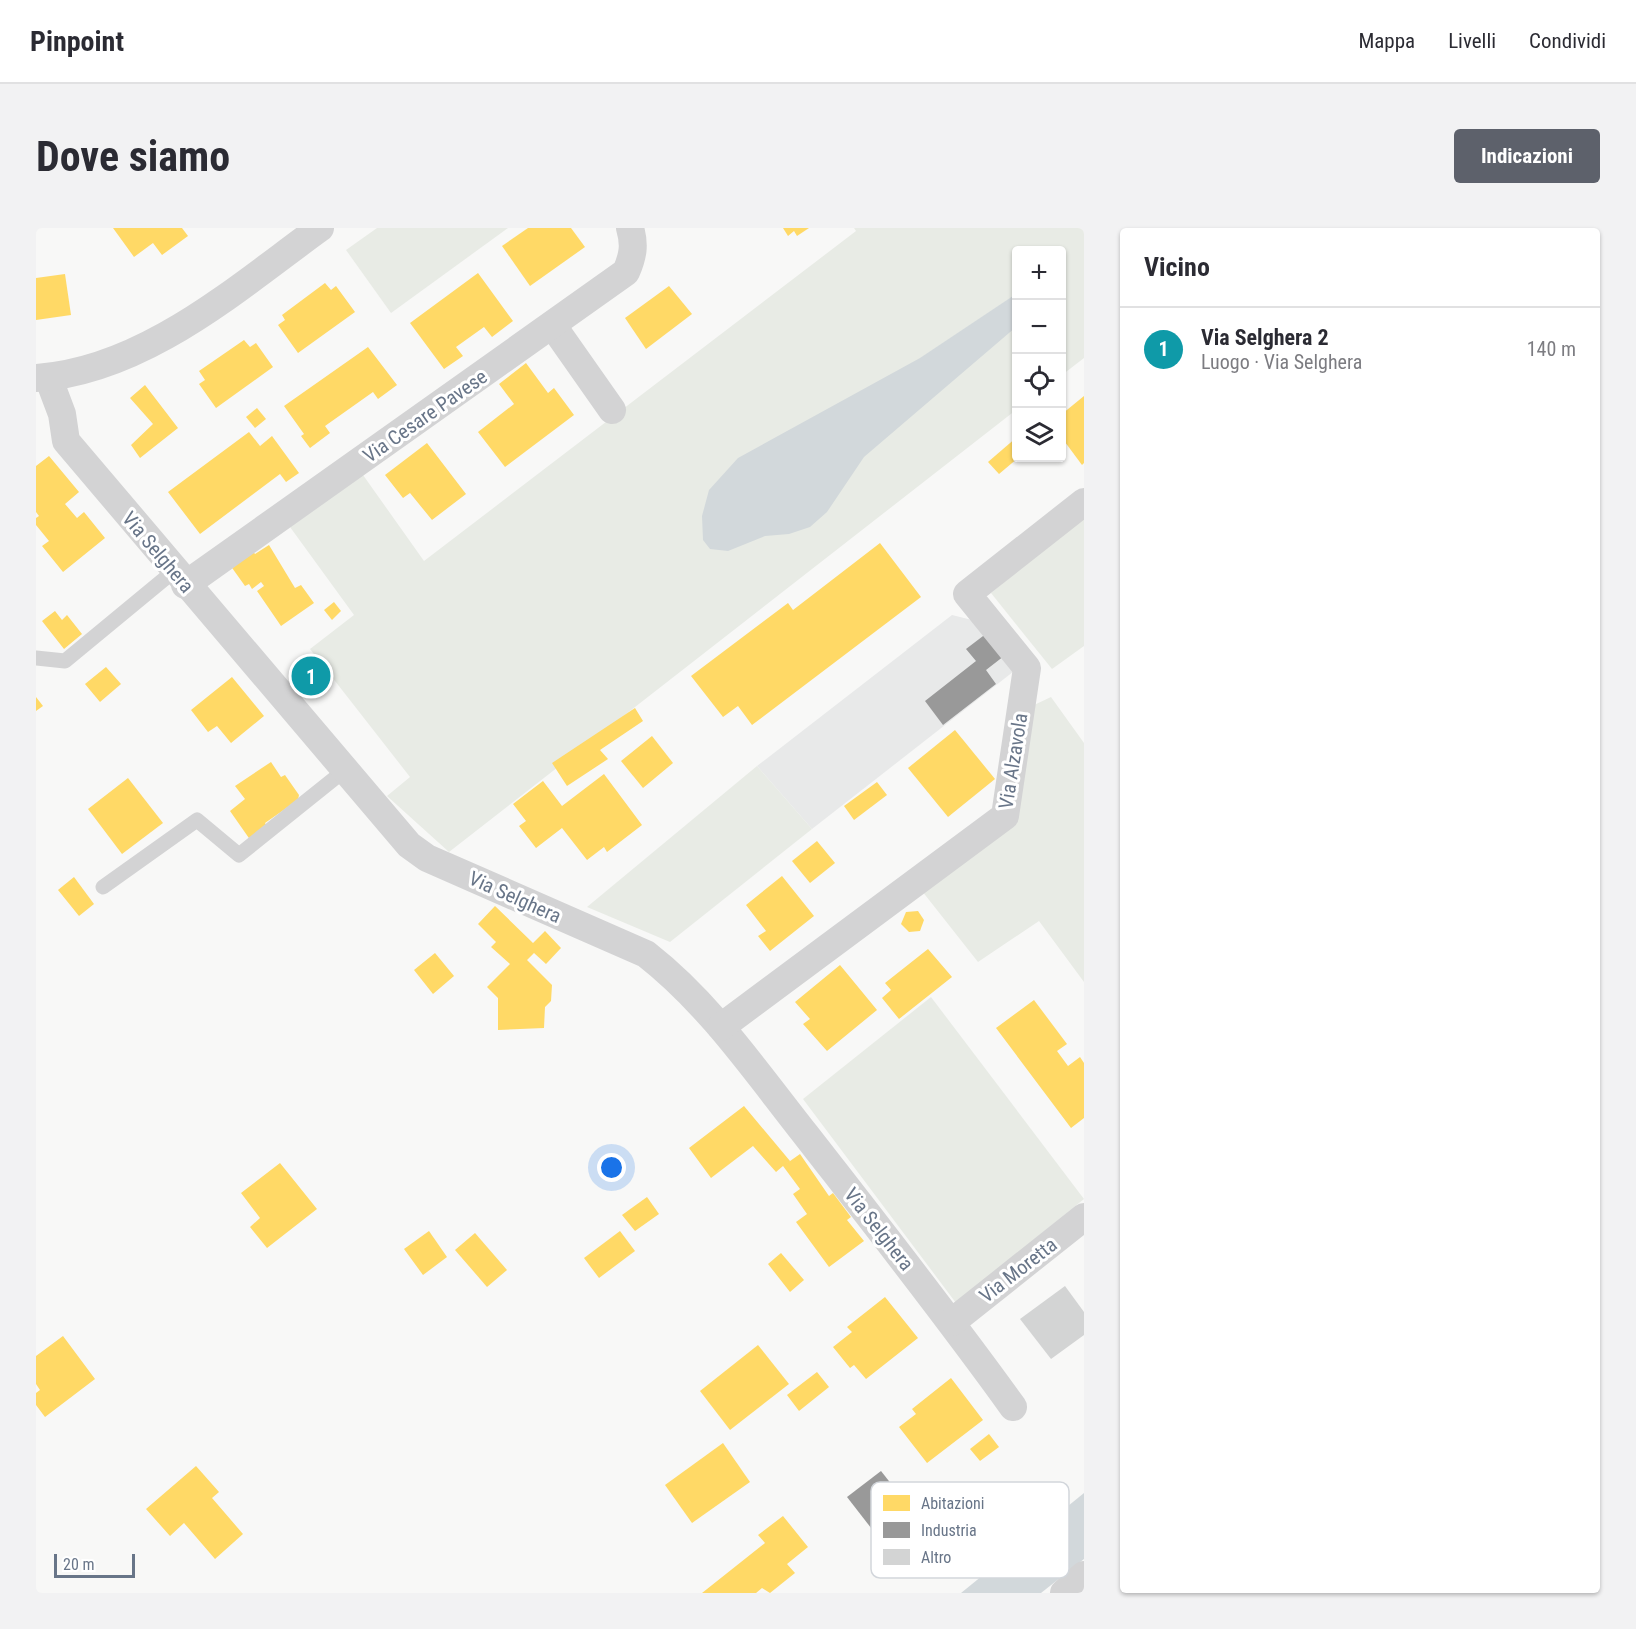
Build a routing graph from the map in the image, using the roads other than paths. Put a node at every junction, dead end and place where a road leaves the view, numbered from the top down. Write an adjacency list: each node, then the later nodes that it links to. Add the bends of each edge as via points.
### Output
1 (320, 228): 4 (street, via 188,324 129,353)
2 (630, 228): 3 (street, Via Cesare Pavese, via 633,258 626,272)
3 (553, 326): 5 (street); 7 (street, Via Cesare Pavese)
4 (42, 378): 7 (street, Via Selghera, via 62,414 66,441)
5 (612, 410)
6 (1084, 502): 11 (street, Via Alzavola, via 967,594 1027,668 1005,816)
7 (179, 578): 8 (lane, via 65,661); 9 (street, Via Selghera)
8 (36, 658)
9 (345, 770): 10 (lane, via 239,855 197,819); 11 (street, Via Selghera, via 409,845 427,858 646,954 676,977)
10 (103, 887)
11 (721, 1028): 13 (street, Via Selghera)
12 (1084, 1217): 13 (street, Via Moretta)
13 (952, 1322): 14 (street, Via Selghera)
14 (1013, 1407)
15 (1084, 1575): 16 (street)
16 (1064, 1593)

